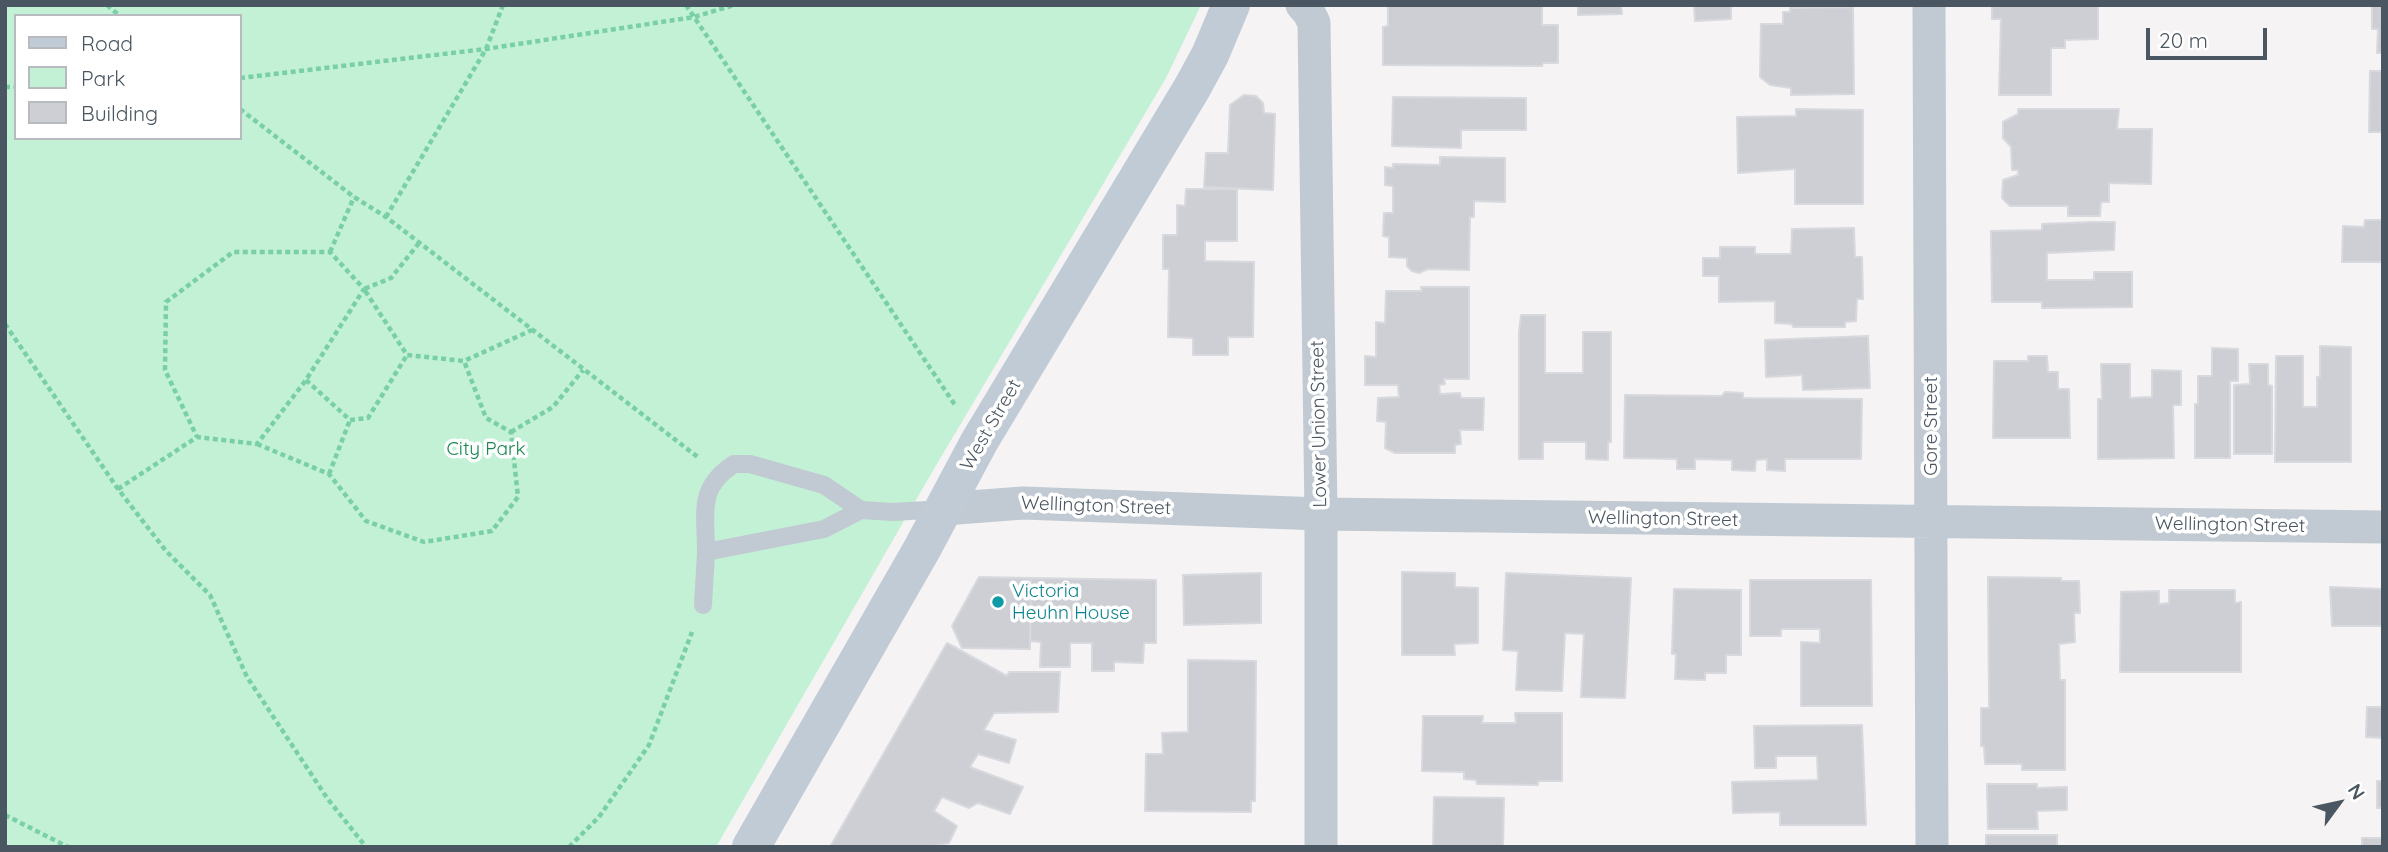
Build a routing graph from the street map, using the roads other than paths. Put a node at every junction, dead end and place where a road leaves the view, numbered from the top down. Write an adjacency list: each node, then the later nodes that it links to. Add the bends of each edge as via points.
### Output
1 (1231, 5): 4 (street, West Street, via 1192,88 979,442)
2 (1302, 5): 6 (street, Lower Union Street, via 1314,23)
3 (1929, 5): 7 (street, Gore Street)
4 (944, 509): 5 (lane); 6 (street, Wellington Street, via 1023,503); 11 (street, West Street)
5 (861, 510): 9 (lane, via 824,529); 9 (lane, via 824,485 750,464 734,464 710,486)
6 (1321, 514): 7 (street, Wellington Street); 12 (street, Lower Union Street)
7 (1931, 523): 8 (street, Wellington Street); 13 (street, Gore Street)
8 (2383, 527)
9 (706, 552): 10 (lane)
10 (703, 606)
11 (751, 847)
12 (1321, 847)
13 (1932, 847)

